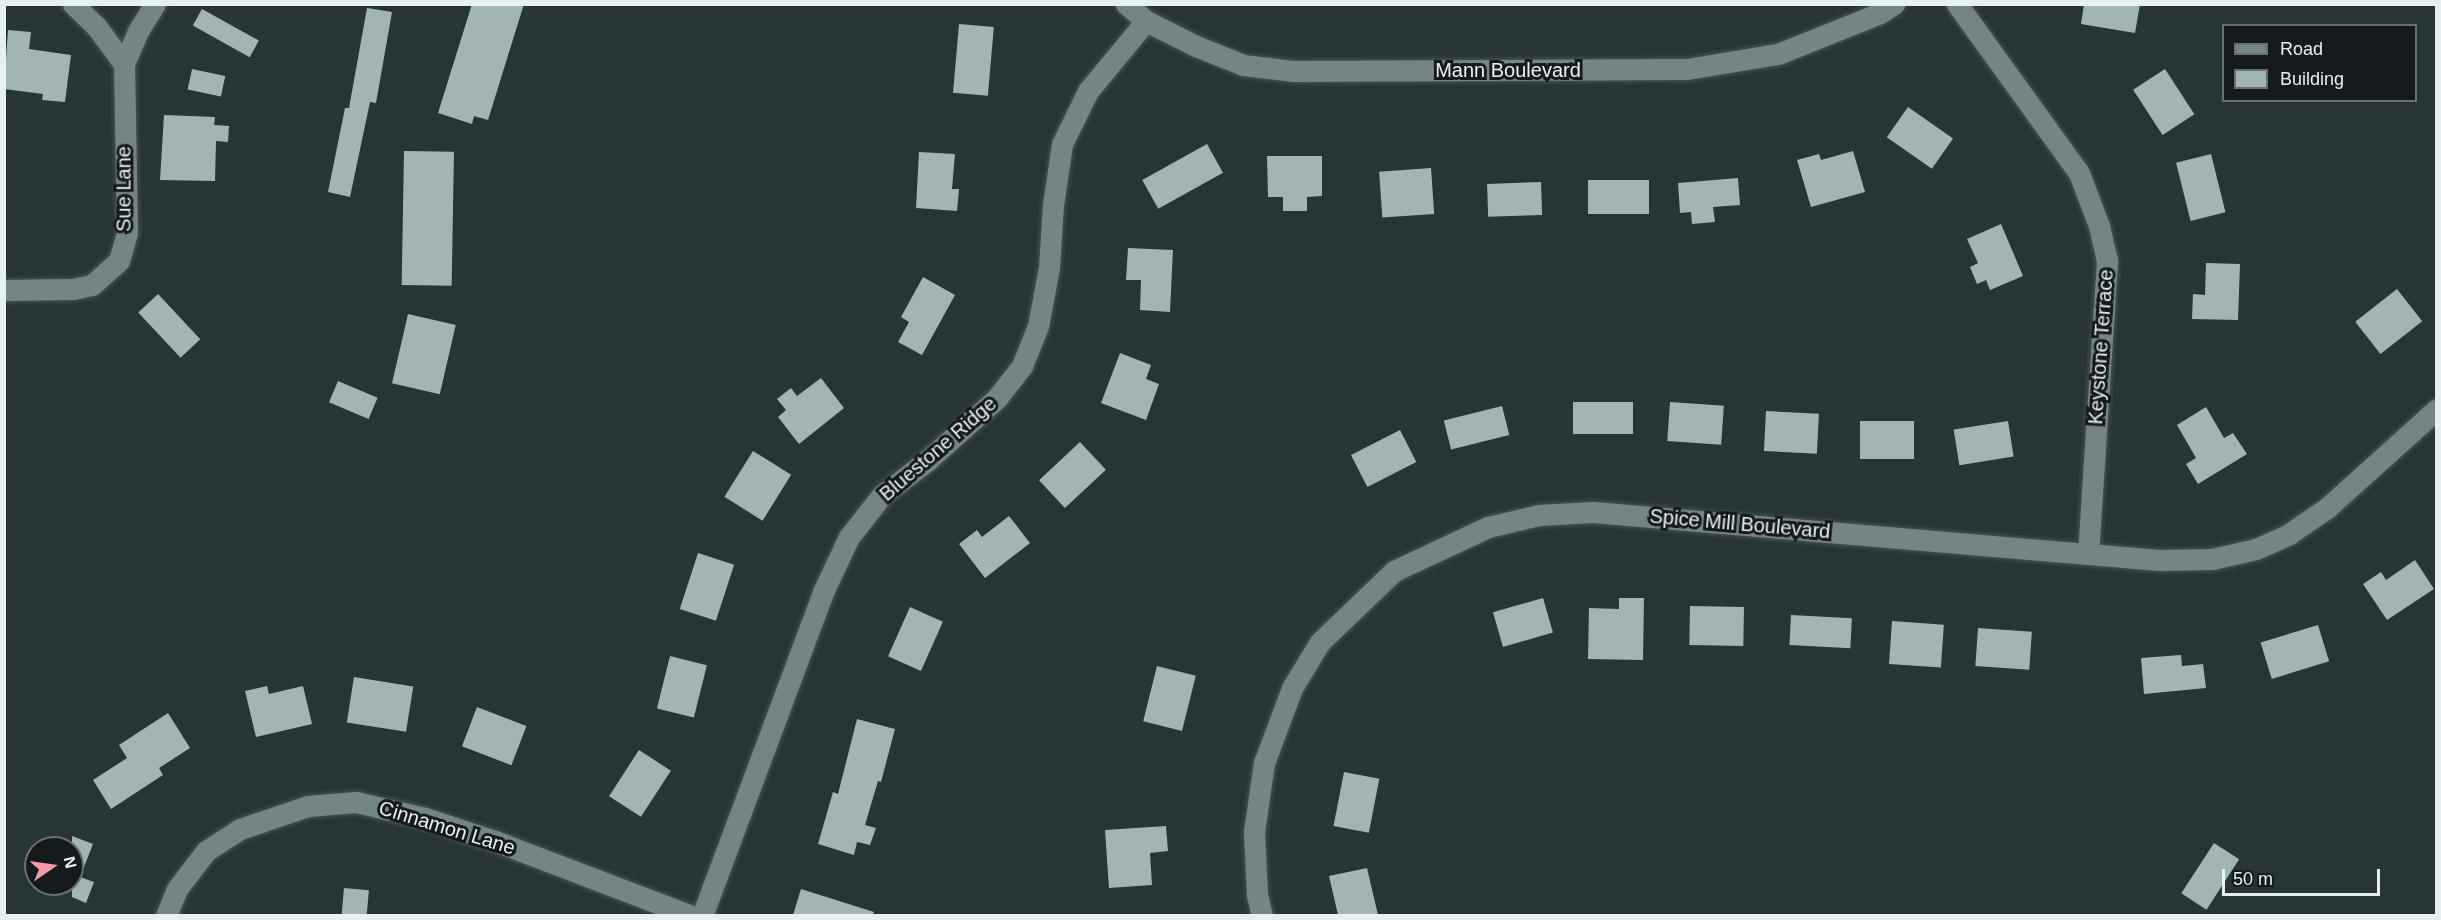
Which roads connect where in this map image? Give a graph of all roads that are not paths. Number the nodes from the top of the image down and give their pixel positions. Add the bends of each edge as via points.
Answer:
1 (73, 4) edge
2 (155, 4) edge
3 (1126, 4) edge
4 (1894, 4) edge
5 (1957, 4) edge
6 (1146, 21) junction
7 (124, 64) junction
8 (4, 290) edge
9 (2436, 410) edge
10 (2088, 553) junction
11 (166, 915) edge
12 (692, 915) edge
13 (702, 915) edge
14 (1262, 915) edge

1 - 7 street via 96,26
2 - 7 street
3 - 6 street, Mann Boulevard
4 - 6 street, Mann Boulevard via 1880,14 1778,54 1687,69 1293,71 1242,65
5 - 10 street, Keystone Terrace via 2079,173 2099,226 2107,261
6 - 13 street, Bluestone Ridge via 1088,91 1062,144 1049,268 1038,326 1022,366 997,398 882,495 849,537 823,592
7 - 8 street, Sue Lane via 127,233 119,261 92,285
9 - 10 street, Spice Mill Boulevard via 2327,508 2289,534 2256,549 2212,559 2172,560
10 - 14 street, Spice Mill Boulevard via 1593,512 1539,515 1488,526 1394,571 1320,642 1292,688 1264,763 1256,820 1257,895
11 - 12 street, Cinnamon Lane via 177,889 206,851 240,829 308,806 356,802 425,818 495,841

